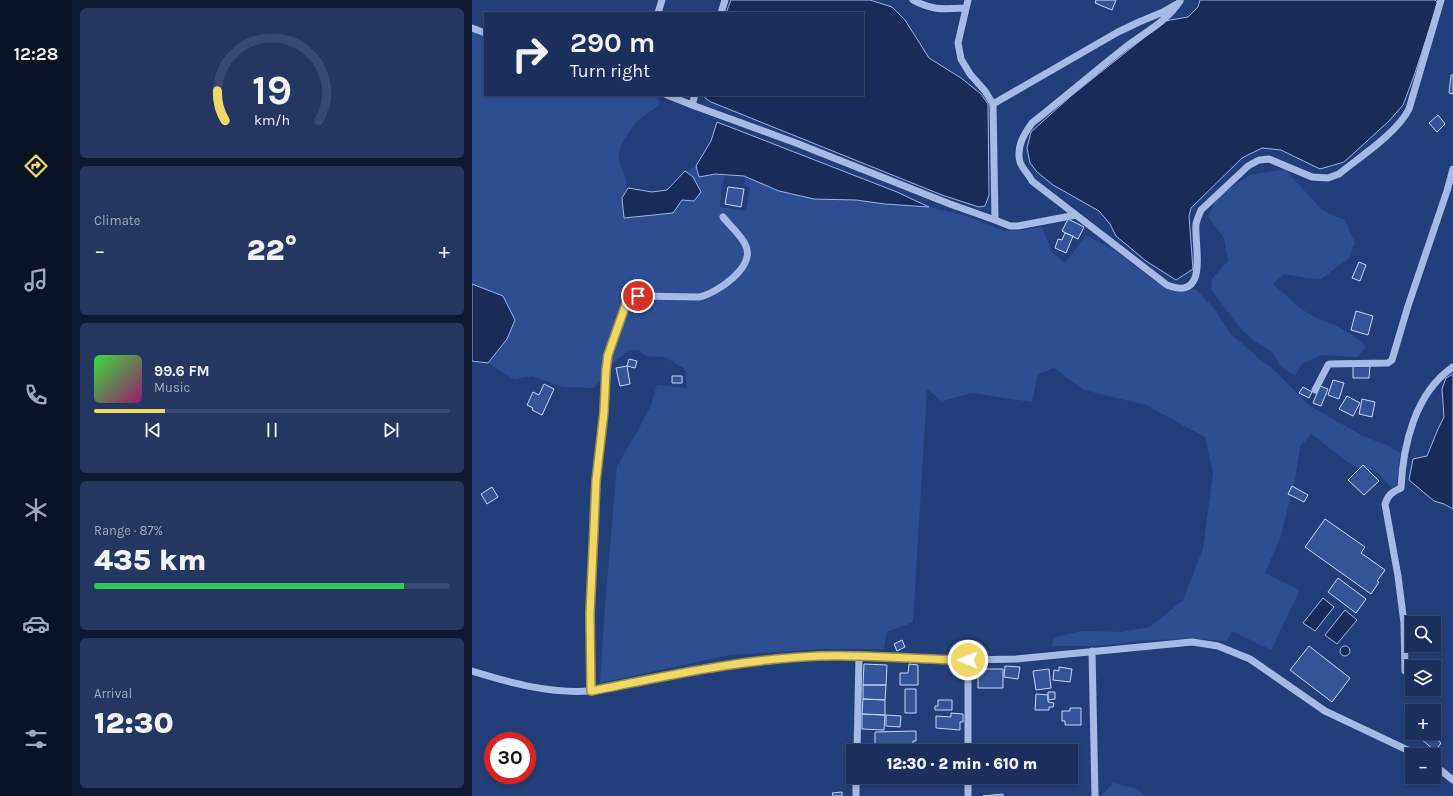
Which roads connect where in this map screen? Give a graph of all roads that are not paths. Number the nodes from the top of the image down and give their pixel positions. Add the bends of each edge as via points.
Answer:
1 (662, 0) edge
2 (724, 0) edge
3 (913, 0) edge
4 (968, 0) edge
5 (1180, 0) edge
6 (1440, 0) edge
7 (966, 8) junction
8 (658, 12) edge
9 (721, 12) edge
10 (472, 28) edge
11 (484, 33) edge
12 (670, 96) edge
13 (695, 96) edge
14 (993, 104) junction
15 (692, 105) junction
16 (1453, 169) edge
17 (1076, 215) junction
18 (723, 217) dead end
19 (995, 220) junction
20 (1453, 367) edge
21 (1316, 390) dead end
22 (1092, 651) junction
23 (859, 655) junction
24 (968, 660) junction
25 (472, 671) edge
26 (1405, 671) dead end
27 (591, 691) junction
28 (856, 744) edge
29 (968, 744) edge
30 (1405, 749) edge
31 (1441, 771) edge
32 (1453, 780) edge
33 (856, 784) edge
34 (968, 784) edge
35 (856, 796) edge
36 (968, 796) edge
37 (1095, 796) edge

1 - 8 street
2 - 9 street
3 - 7 street via 926,7 938,9
4 - 7 street
5 - 14 street via 1172,8 1118,32
5 - 17 street via 1165,19 1127,46 1032,124 1023,135 1020,162 1032,181
6 - 17 street via 1409,109 1396,128 1339,174 1328,178 1312,178 1269,160 1259,160 1248,166 1201,210 1197,218 1198,265 1196,277 1191,284 1183,288 1167,285
7 - 14 street via 958,43 961,59
10 - 11 street
12 - 15 street
13 - 15 street
14 - 19 street
15 - 19 street
16 - 21 street via 1392,360 1388,363 1330,364
17 - 19 street via 1018,226 1010,226
18 - 27 street via 746,244 745,262 740,272 707,296 638,296 631,299 626,304 608,355 593,536 590,613
20 - 26 street via 1427,392 1419,408 1405,449 1400,488 1388,496 1385,504 1404,623
22 - 24 street via 1049,657
22 - 30 street via 1192,642 1218,646 1250,659 1325,711
22 - 37 street
23 - 24 street
23 - 27 street via 751,662 693,670
23 - 28 street
24 - 29 street
25 - 27 street via 526,686
31 - 32 street
33 - 35 street
34 - 36 street

